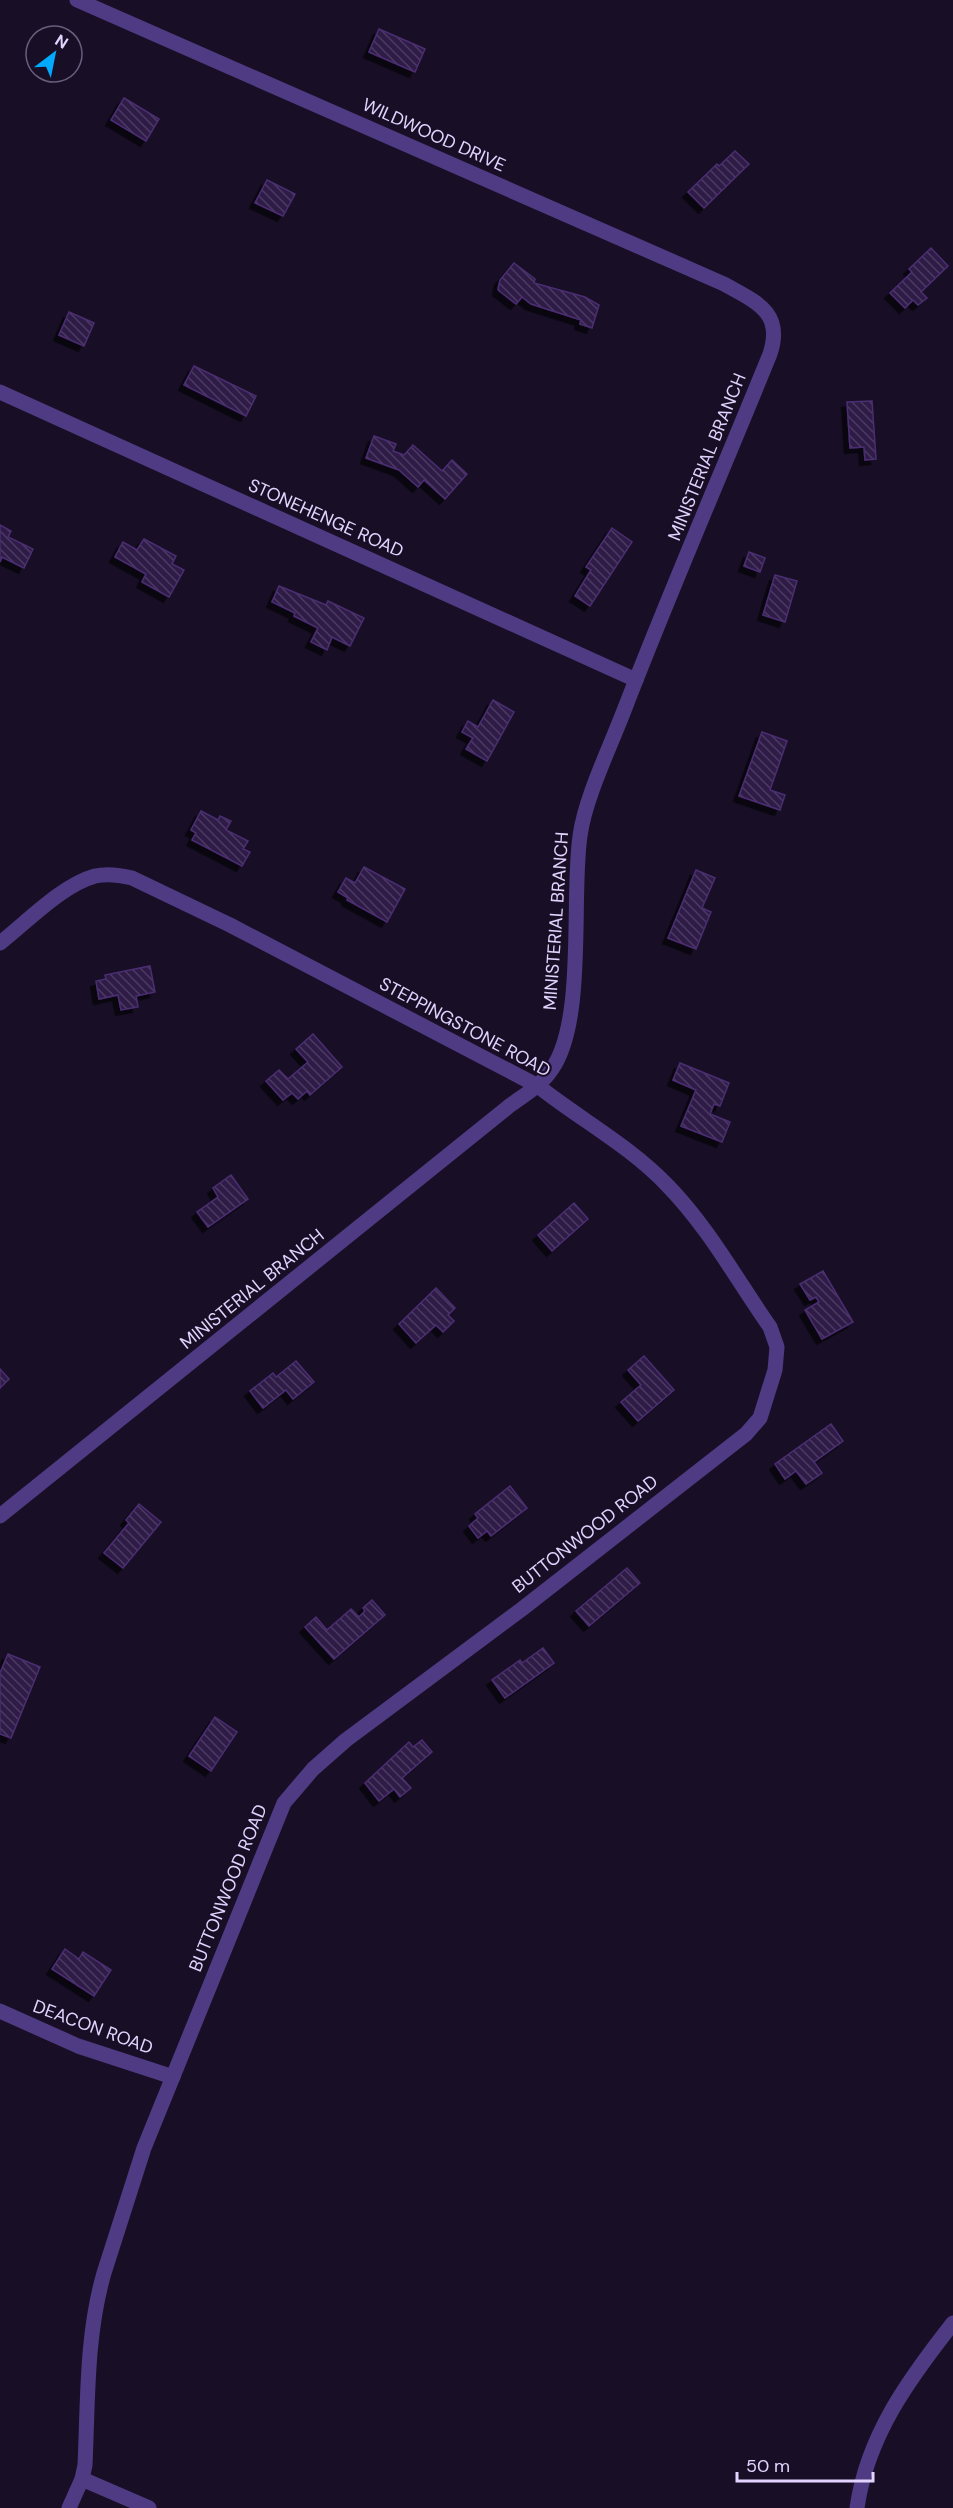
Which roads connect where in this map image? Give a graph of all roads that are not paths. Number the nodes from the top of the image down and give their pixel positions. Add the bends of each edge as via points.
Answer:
1 (77, 0) edge
2 (770, 316) joint
3 (0, 392) edge
4 (636, 680) junction
5 (0, 943) edge
6 (538, 1086) junction
7 (771, 1383) joint
8 (0, 1516) edge
9 (0, 2011) edge
10 (172, 2077) junction
11 (953, 2323) edge
12 (82, 2479) junction
13 (69, 2508) edge
14 (149, 2508) edge
15 (856, 2508) edge

1 - 2 street, WILDWOOD DRIVE via 724,284 750,298
2 - 4 street, MINISTERIAL BRANCH via 775,330 770,354
3 - 4 street, STONEHENGE ROAD
4 - 6 street, MINISTERIAL BRANCH via 583,819 568,1024 554,1068
5 - 6 street, STEPPINGSTONE ROAD via 75,885 95,876 115,874 151,885
6 - 7 street, STEPPINGSTONE ROAD via 637,1157 683,1203 775,1337 778,1358
6 - 8 street, MINISTERIAL BRANCH
7 - 10 street, BUTTONWOOD ROAD via 760,1418 746,1434 313,1769 284,1803
9 - 10 street, DEACON ROAD via 78,2046
10 - 12 street, BUTTONWOOD ROAD via 144,2148 98,2294
11 - 15 street via 887,2416 865,2467
12 - 13 street, BUTTONWOOD ROAD
12 - 14 street

